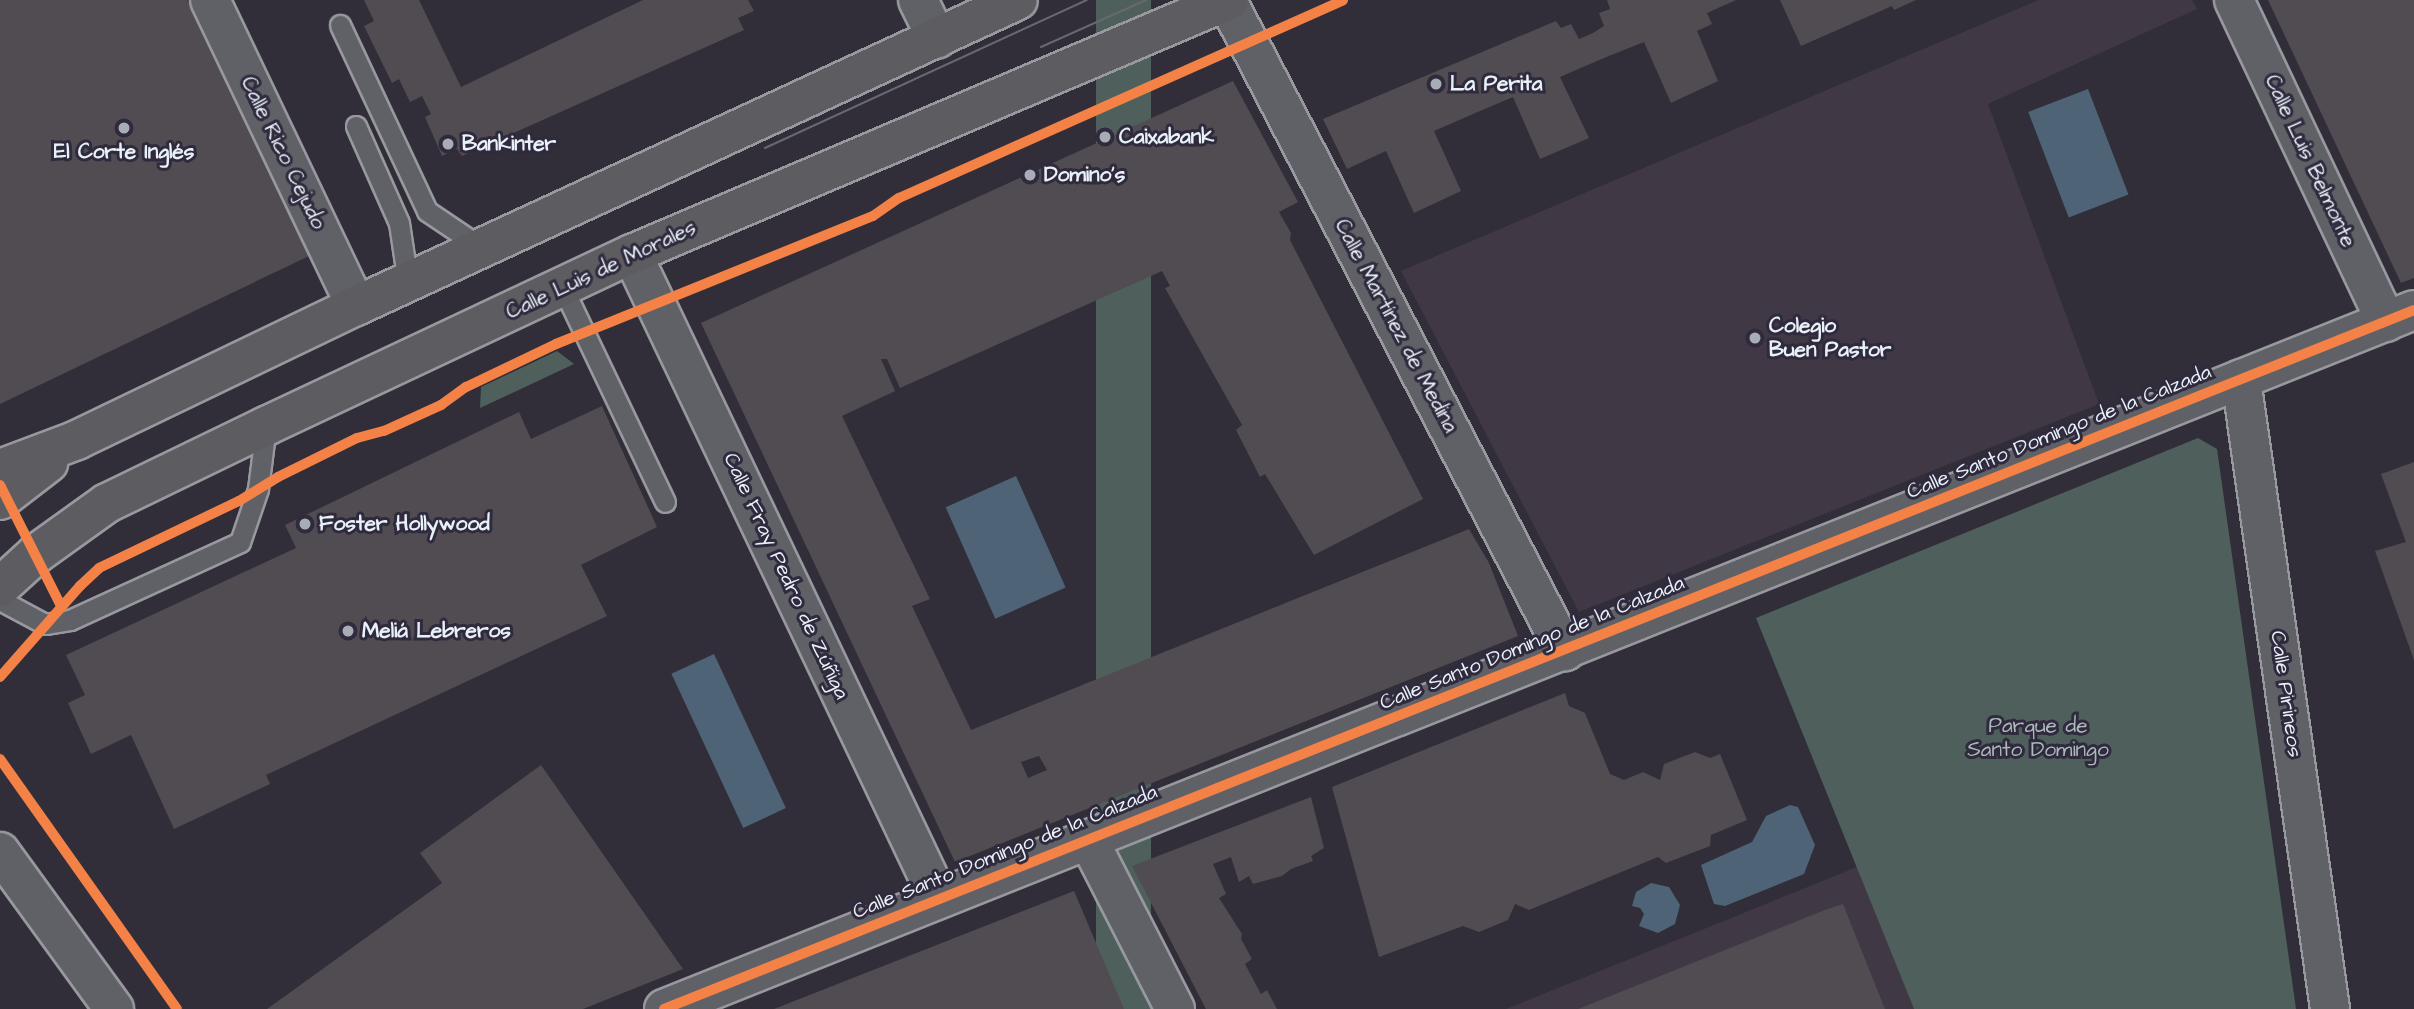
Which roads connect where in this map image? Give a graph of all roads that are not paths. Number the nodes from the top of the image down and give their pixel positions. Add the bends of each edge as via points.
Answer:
1 (210, 0) edge
2 (918, 0) edge
3 (1018, 0) edge
4 (1228, 0) edge
5 (2234, 0) edge
6 (340, 24) dead end
7 (937, 39) junction
8 (356, 126) dead end
9 (482, 248) junction
10 (632, 254) junction
11 (408, 283) junction
12 (562, 286) junction
13 (356, 306) junction
14 (2400, 316) edge
15 (2242, 379) junction
16 (266, 426) junction
17 (77, 440) junction
18 (0, 469) edge
19 (0, 500) edge
20 (666, 502) dead end
21 (0, 587) edge
22 (0, 600) edge
23 (1565, 651) junction
24 (1088, 839) junction
25 (0, 852) edge
26 (939, 899) junction
27 (114, 1009) edge
28 (664, 1009) edge
29 (1175, 1009) edge
30 (2330, 1009) edge

1 - 13 street, Calle Rico Cejudo
2 - 7 street
3 - 7 main road
4 - 10 main road, Calle Luis de Morales
4 - 23 street, Calle Martínez de Medina
5 - 14 street, Calle Luis Belmonte
6 - 9 lane via 427,211
7 - 9 main road
8 - 11 lane via 400,223
9 - 11 main road
10 - 12 main road, Calle Luis de Morales
10 - 26 street, Calle Fray Pedro de Zúñiga
11 - 13 main road
12 - 16 main road, Calle Luis de Morales
12 - 20 lane
13 - 17 main road
14 - 15 street, Calle Santo Domingo de la Calzada
15 - 23 street, Calle Santo Domingo de la Calzada
15 - 30 street, Calle Pirineos
16 - 21 main road, Calle Luis de Morales via 107,503 36,554
16 - 22 lane via 258,489 240,542 70,620 45,624
17 - 18 main road
17 - 19 main road
23 - 24 street, Calle Santo Domingo de la Calzada
24 - 26 street, Calle Santo Domingo de la Calzada
24 - 29 street
25 - 27 street
26 - 28 street, Calle Santo Domingo de la Calzada

